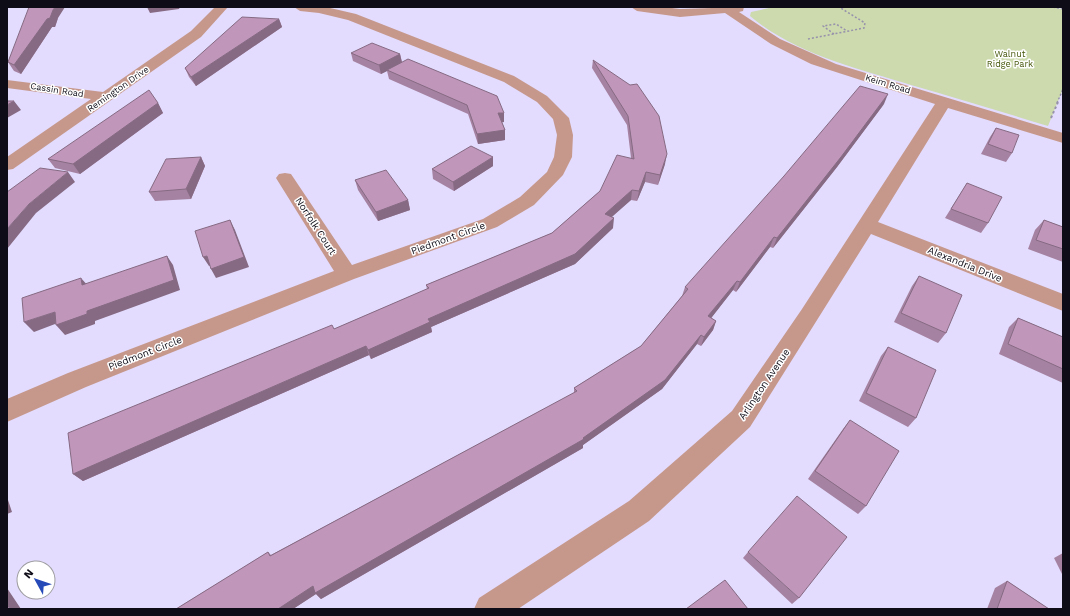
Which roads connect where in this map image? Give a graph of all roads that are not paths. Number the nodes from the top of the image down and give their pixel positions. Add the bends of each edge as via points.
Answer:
1 (222, 7) edge
2 (300, 7) edge
3 (637, 7) edge
4 (747, 7) edge
5 (726, 8) edge
6 (7, 84) edge
7 (107, 97) junction
8 (944, 101) junction
9 (1063, 138) edge
10 (7, 165) edge
11 (285, 178) dead end
12 (867, 224) junction
13 (347, 274) junction
14 (1063, 304) edge
15 (7, 411) edge
16 (490, 609) edge

1 - 7 street, Remington Drive via 196,34
2 - 13 street, Piedmont Circle via 352,17 509,79 542,99 561,118 565,135 563,157 554,175 527,201 490,223
3 - 5 street via 680,13
4 - 5 street
5 - 8 street, Keim Road via 757,32 803,56
6 - 7 street, Cassin Road
7 - 10 street, Remington Drive
8 - 9 street, Keim Road
8 - 12 street, Arlington Avenue
11 - 13 street, Norfolk Court
12 - 14 street, Alexandria Drive
12 - 16 street, Arlington Avenue via 741,420 639,511
13 - 15 street, Piedmont Circle via 77,380

